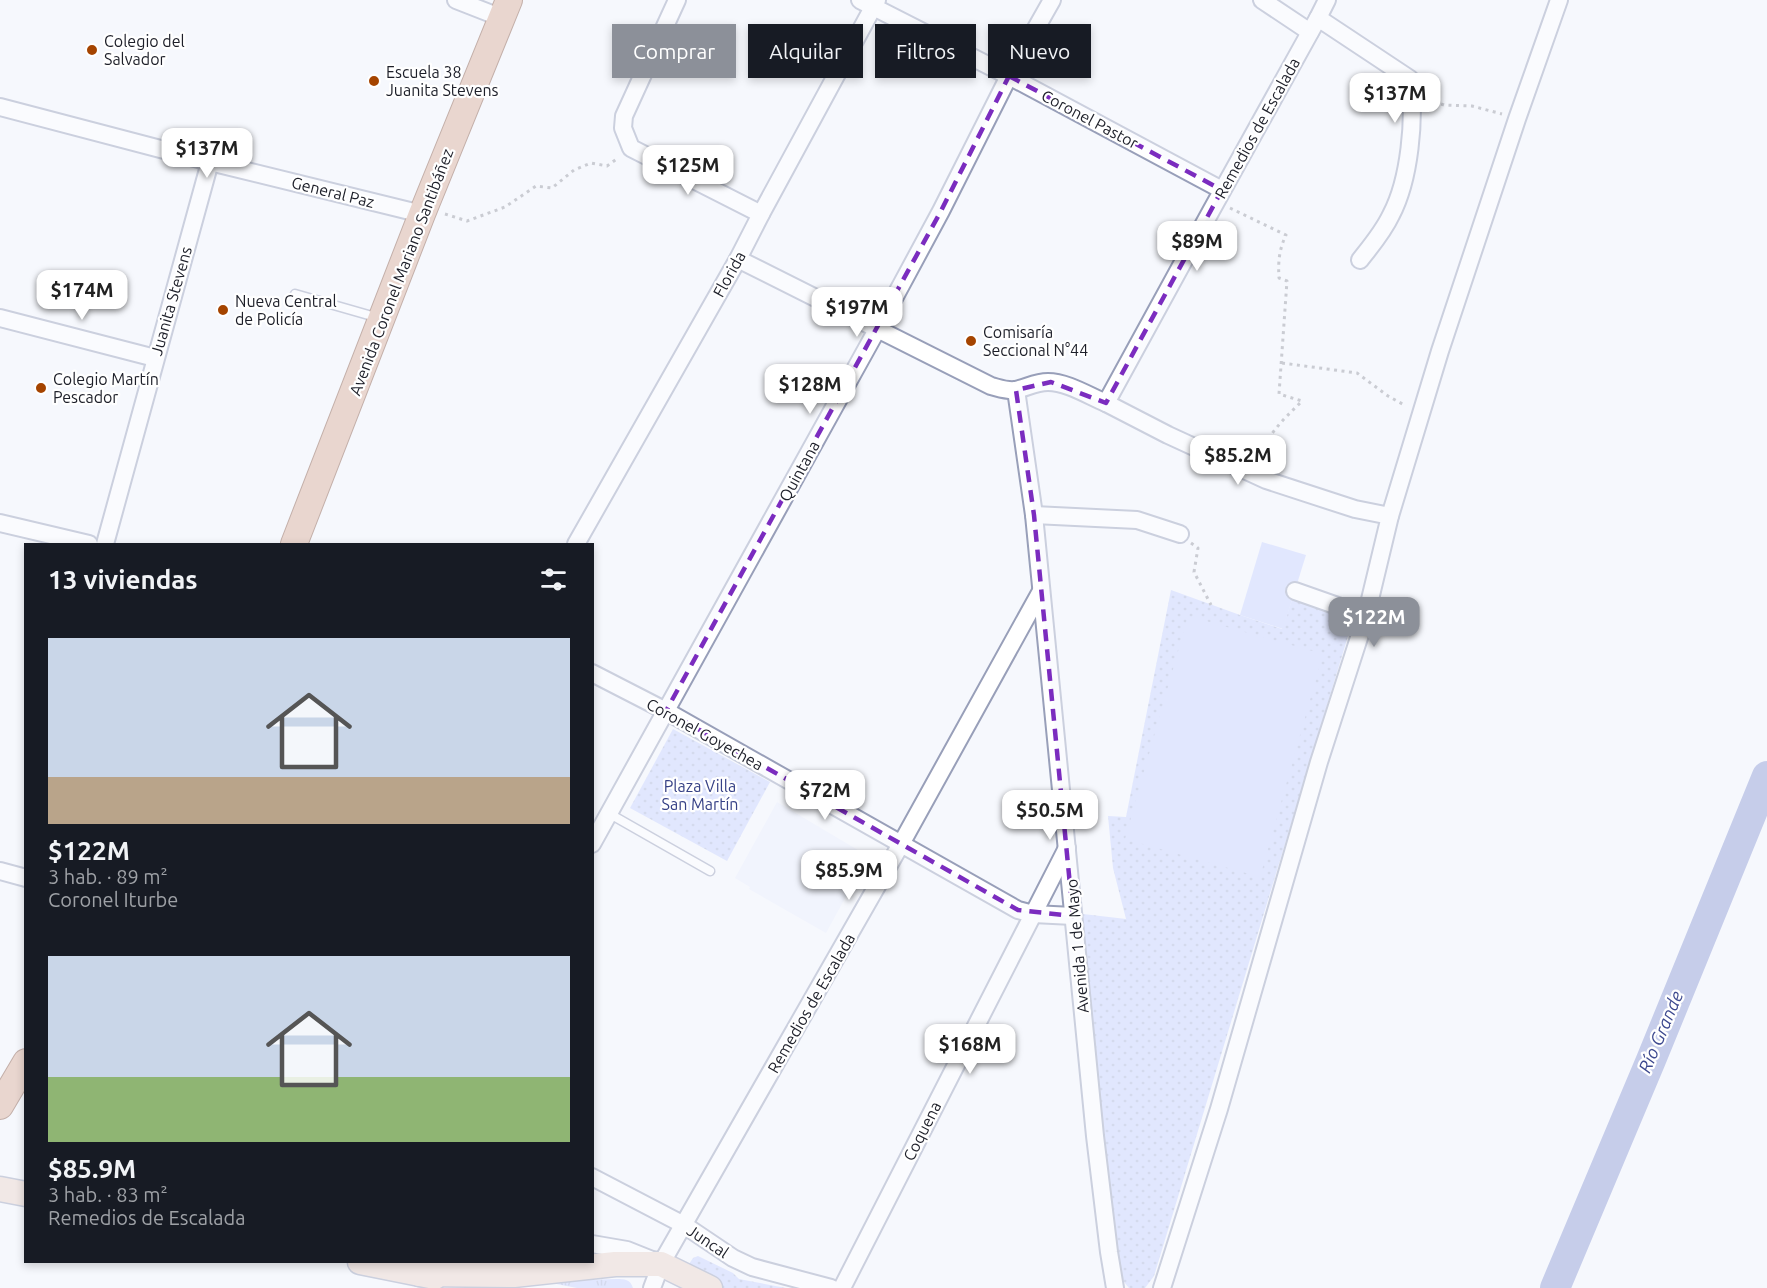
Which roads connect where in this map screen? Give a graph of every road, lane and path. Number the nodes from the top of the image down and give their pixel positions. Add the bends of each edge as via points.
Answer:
1 (456, 0) edge
2 (677, 0) edge
3 (1052, 0) edge
4 (1262, 0) edge
5 (1327, 0) edge
6 (1559, 0) edge
7 (870, 2) edge
8 (505, 9) edge
9 (1038, 24) edge
10 (1314, 25) junction
11 (988, 65) edge
12 (1008, 78) edge
13 (1013, 78) edge
14 (1410, 79) junction
15 (0, 107) edge
16 (1517, 119) junction
17 (210, 162) junction
18 (607, 166) dead end
19 (1222, 190) junction
20 (422, 214) junction
21 (448, 214) dead end
22 (761, 214) junction
23 (738, 259) junction
24 (1360, 260) dead end
25 (295, 294) dead end
26 (0, 318) edge
27 (382, 319) junction
28 (878, 328) junction
29 (155, 358) junction
30 (1282, 363) junction
31 (1016, 390) junction
32 (1106, 403) junction
33 (1421, 412) junction
34 (1266, 480) junction
35 (1034, 515) junction
36 (1389, 516) junction
37 (0, 523) edge
38 (1180, 534) joint
39 (85, 543) edge
40 (105, 543) edge
41 (294, 543) edge
42 (577, 543) edge
43 (1041, 591) junction
44 (1295, 591) dead end
45 (1211, 605) dead end
46 (1365, 616) junction
47 (594, 674) edge
48 (666, 711) junction
49 (610, 814) junction
50 (594, 841) edge
51 (902, 844) junction
52 (1068, 847) junction
53 (710, 871) dead end
54 (0, 872) edge
55 (24, 878) edge
56 (1033, 914) junction
57 (1073, 916) junction
58 (24, 1065) edge
59 (0, 1106) edge
60 (594, 1178) edge
61 (0, 1189) edge
62 (24, 1194) edge
63 (684, 1225) junction
64 (594, 1244) edge
65 (365, 1263) edge
66 (661, 1264) junction
67 (420, 1274) junction
68 (448, 1288) edge
69 (493, 1288) edge
70 (652, 1288) edge
71 (710, 1288) edge
72 (831, 1288) edge
73 (842, 1288) edge
74 (1115, 1288) edge
75 (1162, 1288) edge

1 - 8 street
2 - 22 street via 624,116 623,128 631,148
3 - 9 street, Quintana
4 - 10 street
5 - 10 street, Remedios de Escalada
6 - 16 street
7 - 11 street, Coronel Pastor
7 - 22 street, Florida
8 - 20 main road, Avenida Coronel Mariano Santibáñez
10 - 14 street
10 - 19 street, Remedios de Escalada
12 - 28 street, Quintana
13 - 19 street, Coronel Pastor
14 - 16 path via 1425,98
14 - 24 street via 1412,124 1404,179 1392,214
15 - 17 street, General Paz
16 - 33 street
17 - 20 street, General Paz
17 - 29 street, Juanita Stevens
18 - 21 path via 591,163 574,170 552,188 536,186 505,207 467,221
19 - 30 path via 1229,207 1286,236 1278,261 1279,278 1287,281
19 - 32 street, Remedios de Escalada
20 - 27 main road, Avenida Coronel Mariano Santibáñez
22 - 23 street, Florida
23 - 28 street
23 - 42 street, Florida
25 - 27 lane
26 - 29 street
27 - 41 main road, Avenida Coronel Mariano Santibáñez
28 - 31 street via 991,386
28 - 48 street, Quintana
29 - 40 street, Juanita Stevens
30 - 33 path via 1356,373 1388,396
30 - 34 path via 1279,394 1302,401 1275,427 1262,451 1257,467
31 - 32 street via 1051,382
31 - 35 street, Avenida 1 de Mayo
32 - 34 street
33 - 36 street
34 - 36 street
35 - 38 street via 1137,520
35 - 43 street, Avenida 1 de Mayo
36 - 46 street
37 - 39 street
38 - 45 path via 1198,548 1194,572
43 - 51 street, Remedios de Escalada
43 - 52 street, Avenida 1 de Mayo
44 - 46 street
46 - 75 street
47 - 48 street, Coronel Goyechea
48 - 49 street, Quintana
48 - 51 street, Coronel Goyechea
49 - 50 street, Quintana
49 - 53 lane
51 - 56 street, Coronel Goyechea via 1018,910
51 - 63 street, Remedios de Escalada
52 - 56 street, Coquena
52 - 57 street, Avenida 1 de Mayo
54 - 55 street
56 - 57 street, Coronel Goyechea
56 - 73 street, Coquena
57 - 74 street, Avenida 1 de Mayo
58 - 59 main road
60 - 63 street, Juncal
61 - 62 main road
63 - 66 street, Remedios de Escalada
63 - 72 street, Juncal via 752,1268
64 - 66 street via 627,1250
65 - 67 main road
66 - 67 main road via 615,1264 514,1275
66 - 70 street, Remedios de Escalada
66 - 71 main road
67 - 68 main road
67 - 69 main road

